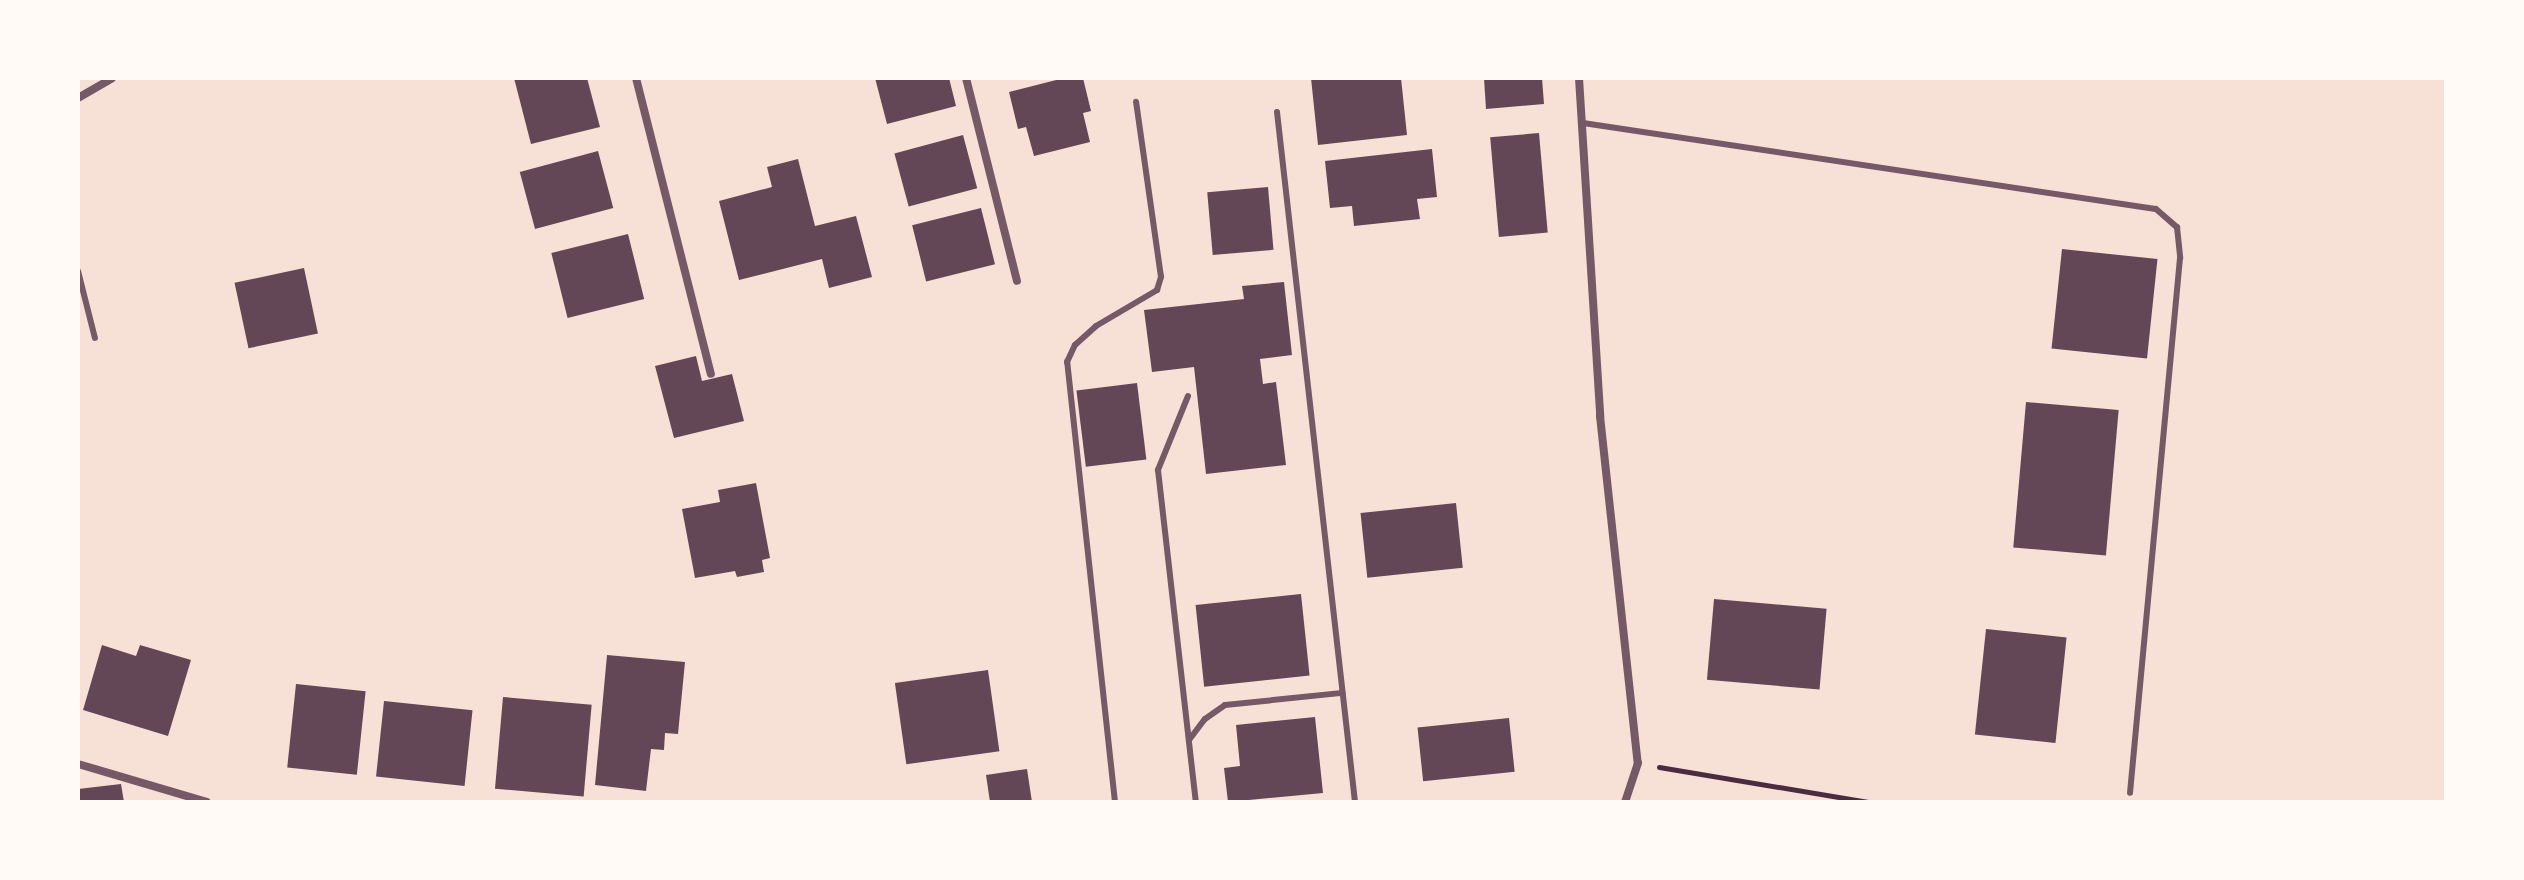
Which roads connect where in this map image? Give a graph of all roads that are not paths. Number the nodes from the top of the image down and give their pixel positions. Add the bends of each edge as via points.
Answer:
1 (112, 78) edge
2 (636, 78) edge
3 (966, 78) edge
4 (1579, 78) edge
5 (78, 98) edge
6 (1136, 102) dead end
7 (1277, 112) dead end
8 (1583, 123) junction
9 (78, 271) edge
10 (1017, 281) dead end
11 (95, 338) dead end
12 (711, 374) dead end
13 (1188, 396) dead end
14 (1342, 693) junction
15 (1189, 740) junction
16 (78, 764) edge
17 (2130, 793) dead end
18 (207, 802) edge
19 (1115, 802) edge
20 (1196, 802) edge
21 (1355, 802) edge
22 (1625, 802) edge

1 - 5 street
2 - 12 street
3 - 10 street
4 - 8 street
6 - 19 lane via 1161,277 1157,290 1096,326 1075,345 1067,362
7 - 14 lane
8 - 17 lane via 2156,209 2177,227 2180,258
8 - 22 street via 1600,416 1638,763
9 - 11 lane
13 - 15 lane via 1158,470
14 - 15 lane via 1225,705
14 - 21 lane
15 - 20 lane
16 - 18 street

